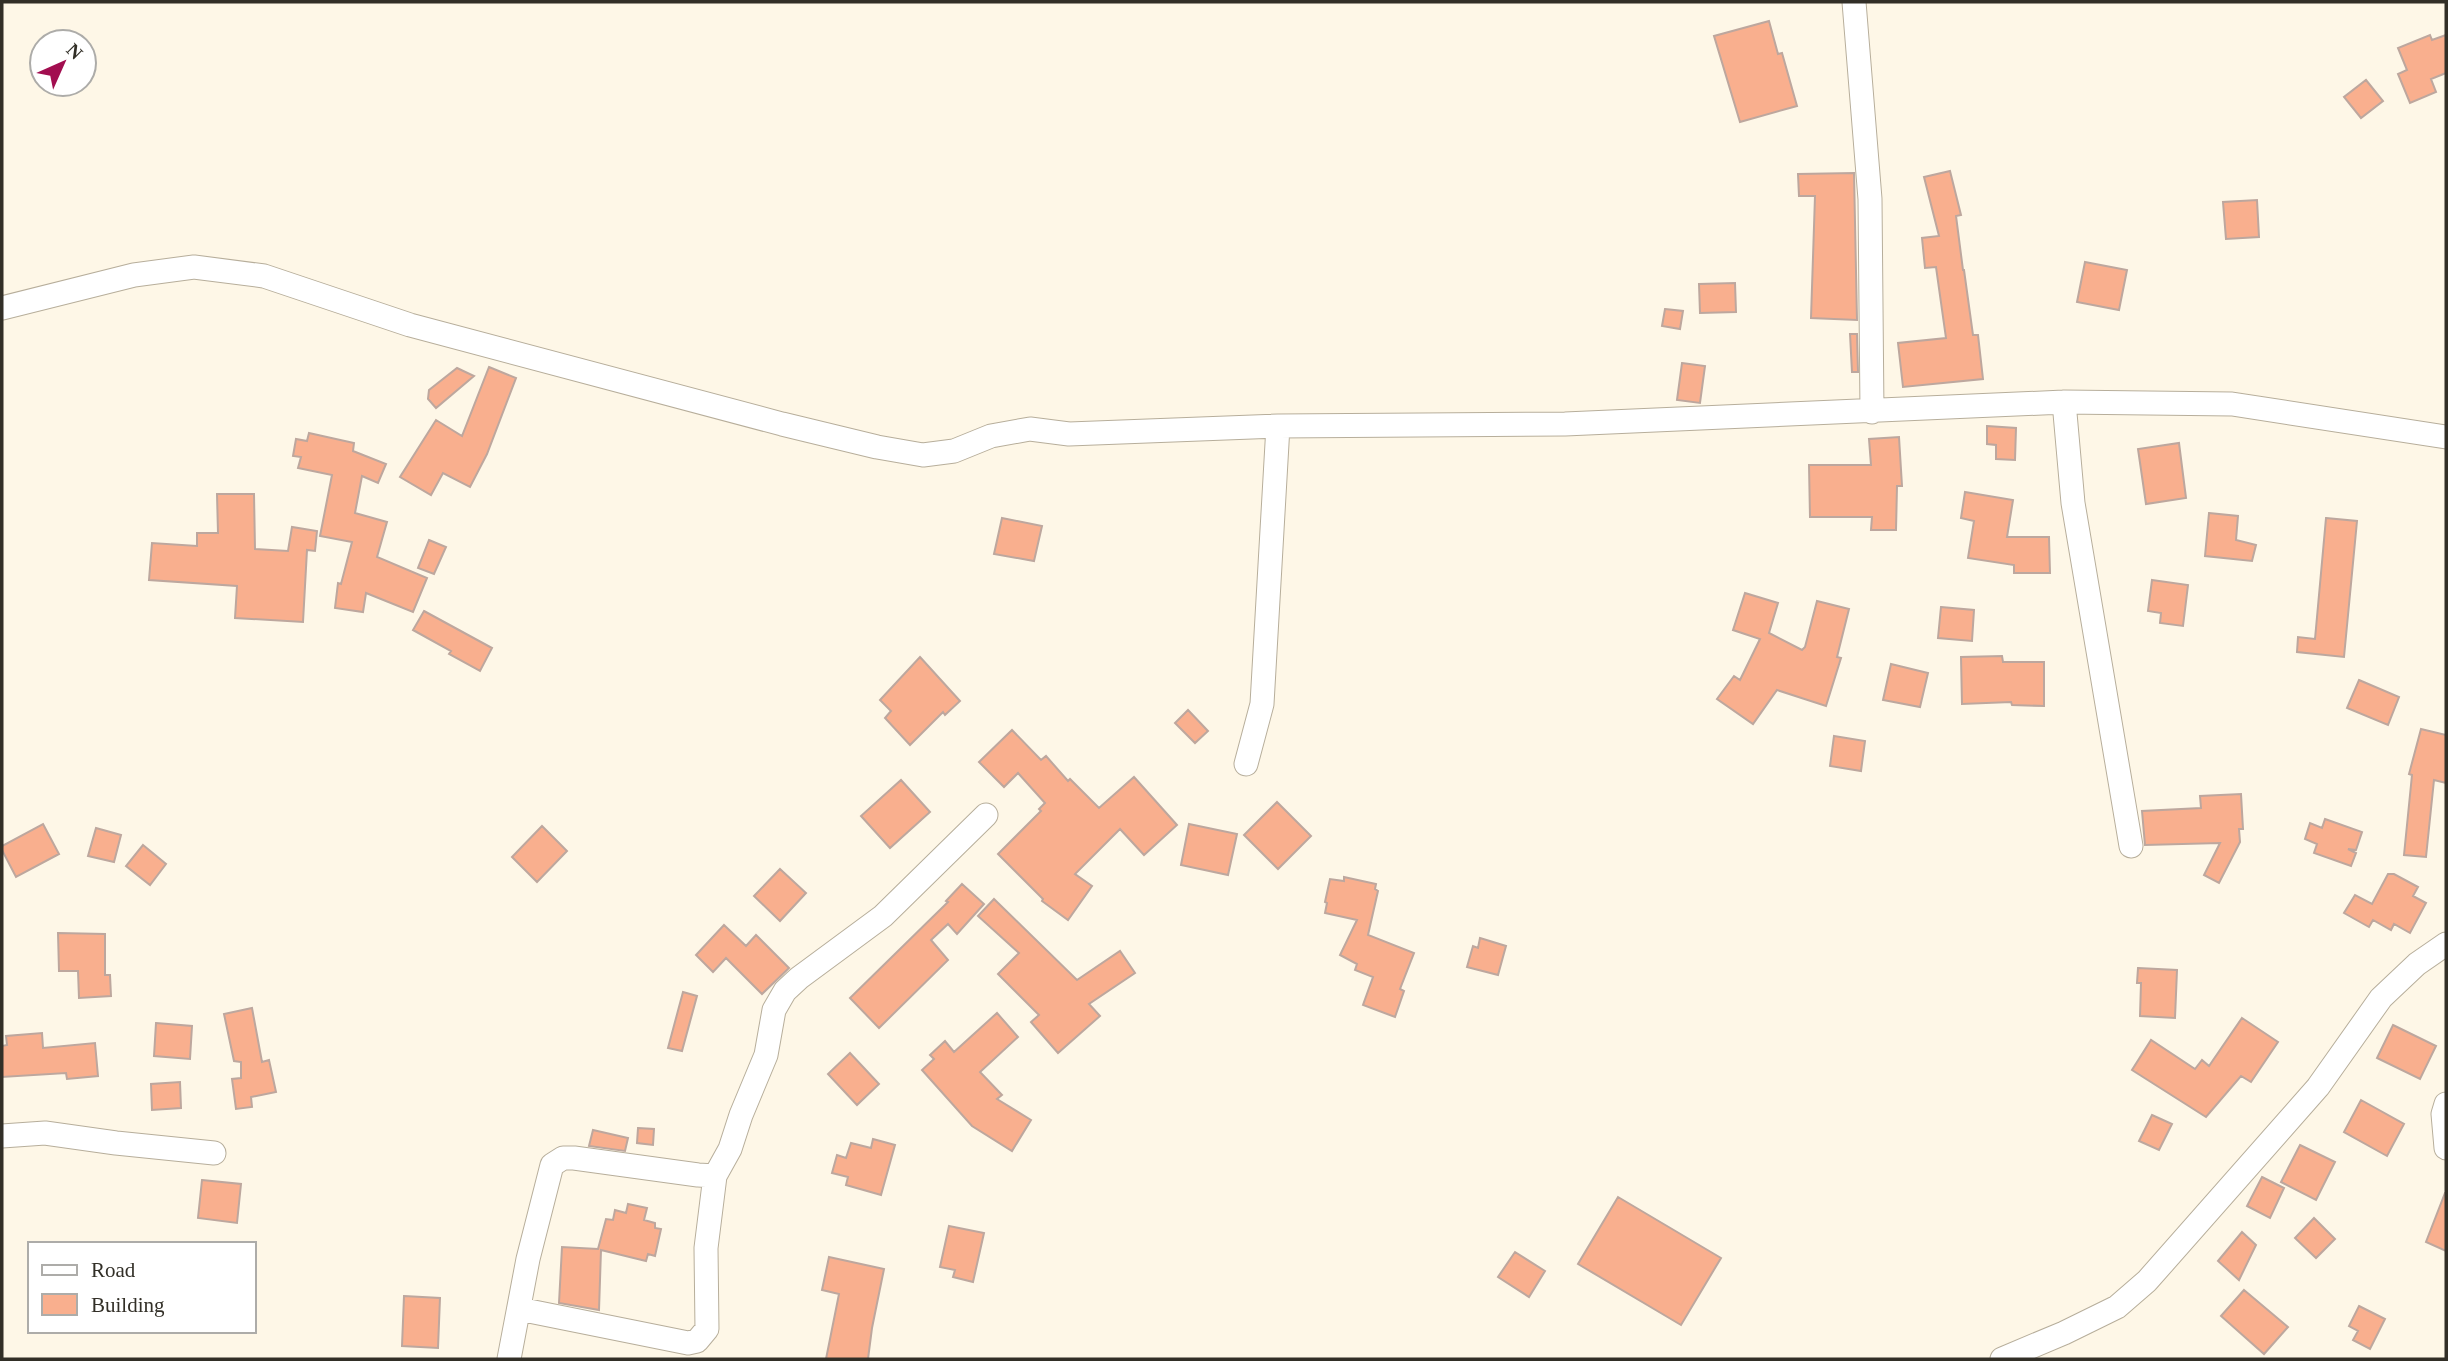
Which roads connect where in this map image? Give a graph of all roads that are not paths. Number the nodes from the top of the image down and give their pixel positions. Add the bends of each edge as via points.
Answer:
1 (1854, 2) edge
2 (2, 308) edge
3 (2064, 402) junction
4 (1872, 412) junction
5 (1279, 426) junction
6 (2446, 438) edge
7 (1247, 764) dead end
8 (986, 815) dead end
9 (2130, 846) dead end
10 (2446, 944) edge
11 (2446, 1104) edge
12 (2, 1136) edge
13 (2446, 1149) edge
14 (214, 1153) dead end
15 (715, 1176) junction
16 (519, 1309) junction
17 (509, 1359) edge
18 (2002, 1359) edge

1 - 4 street via 1870,199
2 - 5 street via 134,275 194,267 264,276 410,324 782,424 923,455 954,452 990,436 1030,429 1069,434
3 - 4 street
3 - 6 street via 2232,404
3 - 9 street via 2073,503
4 - 5 street via 1564,424
5 - 7 street via 1262,704
8 - 15 street via 883,916 785,991 775,1010 766,1055
10 - 18 street via 2381,998 2318,1087 2147,1281 2117,1307
11 - 13 street
12 - 14 street via 45,1133
15 - 16 street via 574,1158 552,1165
15 - 16 street via 706,1248 707,1329 697,1341 688,1343
16 - 17 street

